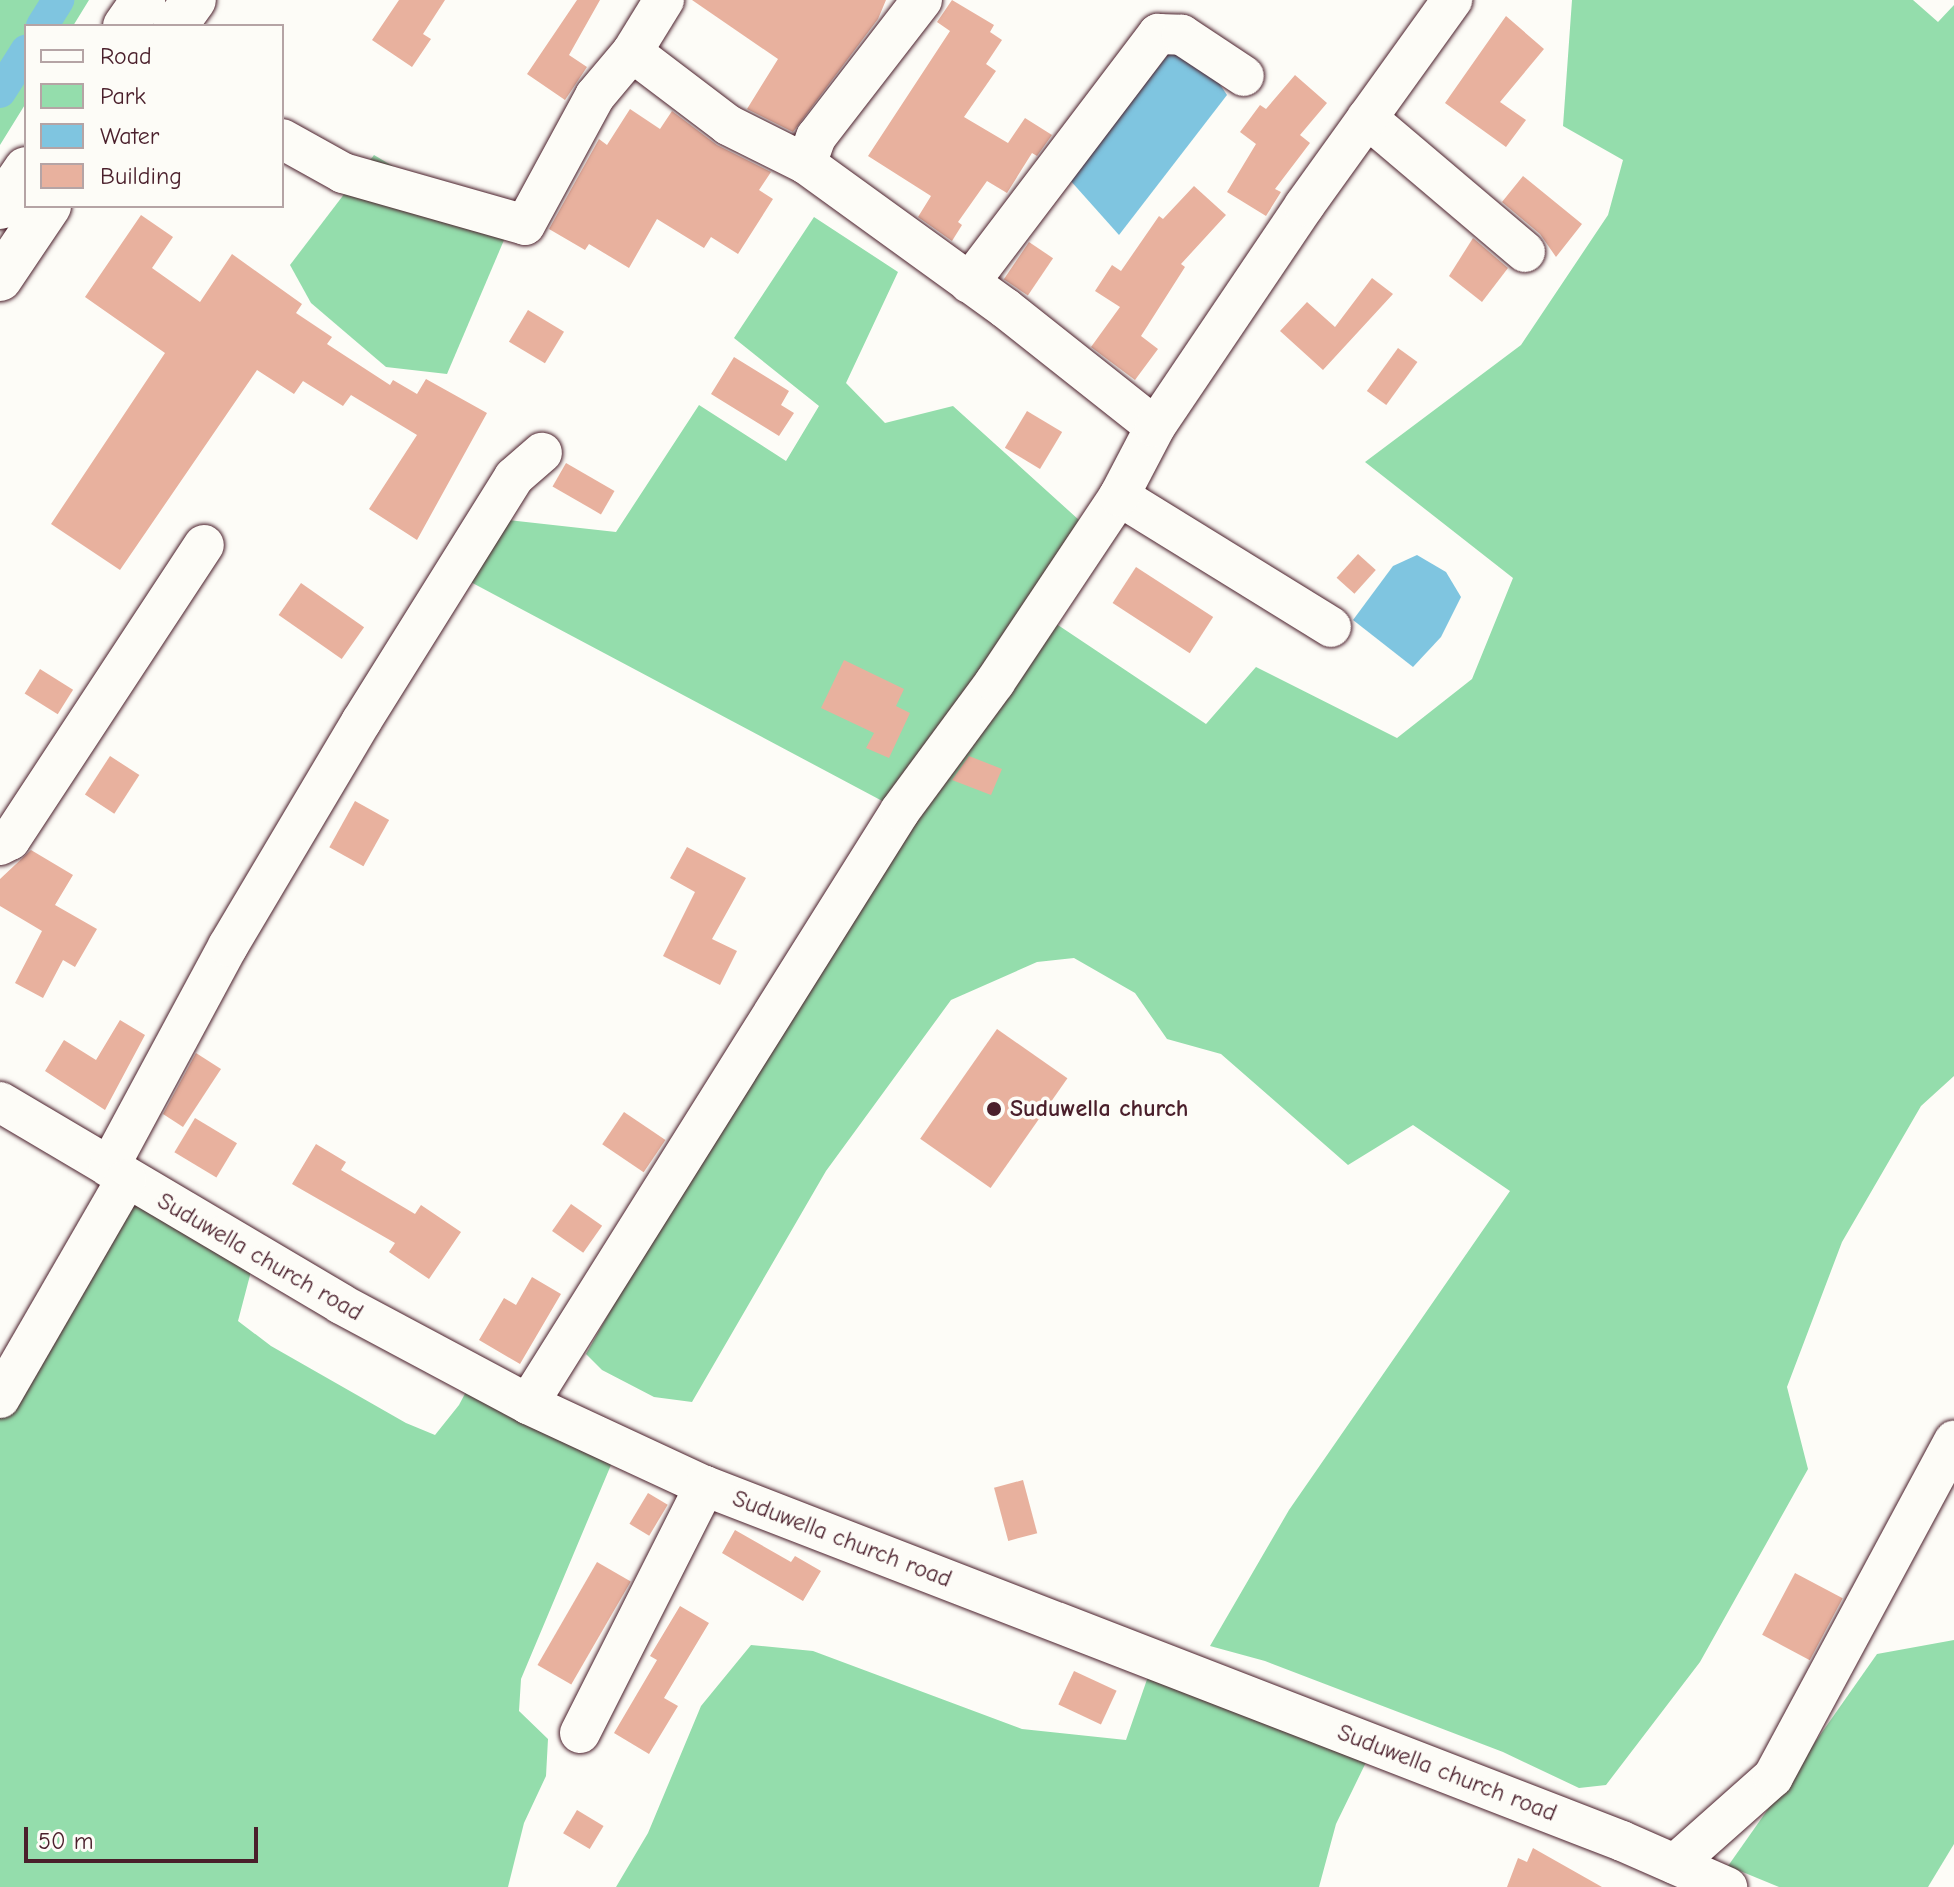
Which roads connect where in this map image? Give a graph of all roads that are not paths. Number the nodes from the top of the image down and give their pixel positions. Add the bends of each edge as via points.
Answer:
1 (143, 0) edge
2 (194, 0) edge
3 (664, 0) edge
4 (922, 0) edge
5 (1452, 0) edge
6 (126, 24) edge
7 (176, 24) edge
8 (632, 52) junction
9 (1244, 76) dead end
10 (1367, 118) junction
11 (284, 140) edge
12 (806, 164) junction
13 (24, 172) edge
14 (0, 207) edge
15 (48, 208) edge
16 (1525, 252) dead end
17 (0, 279) edge
18 (969, 283) junction
19 (1155, 427) junction
20 (542, 453) dead end
21 (1119, 496) junction
22 (204, 545) dead end
23 (1331, 627) dead end
24 (0, 845) edge
25 (0, 1102) edge
26 (117, 1173) junction
27 (0, 1398) edge
28 (528, 1404) junction
29 (1954, 1441) edge
30 (705, 1486) junction
31 (580, 1733) dead end
32 (1675, 1864) junction
33 (1727, 1887) edge

1 - 6 main road
2 - 7 main road
3 - 8 street
4 - 12 street via 816,137
5 - 10 street
8 - 11 street via 595,96 525,225 343,173
8 - 12 street via 728,125
9 - 18 street via 1182,35 1158,34
10 - 16 street
10 - 19 street
12 - 18 street
13 - 14 main road
15 - 17 main road
18 - 19 street
19 - 21 street
20 - 26 street via 514,477 228,946
21 - 23 street
21 - 28 street via 995,682 900,811
22 - 24 street via 10,840
25 - 26 street, Suduwella church road
26 - 27 street
26 - 28 street, Suduwella church road
28 - 30 street, Suduwella church road
29 - 32 street via 1773,1777
30 - 31 street
30 - 32 street, Suduwella church road
32 - 33 street, Suduwella church road

